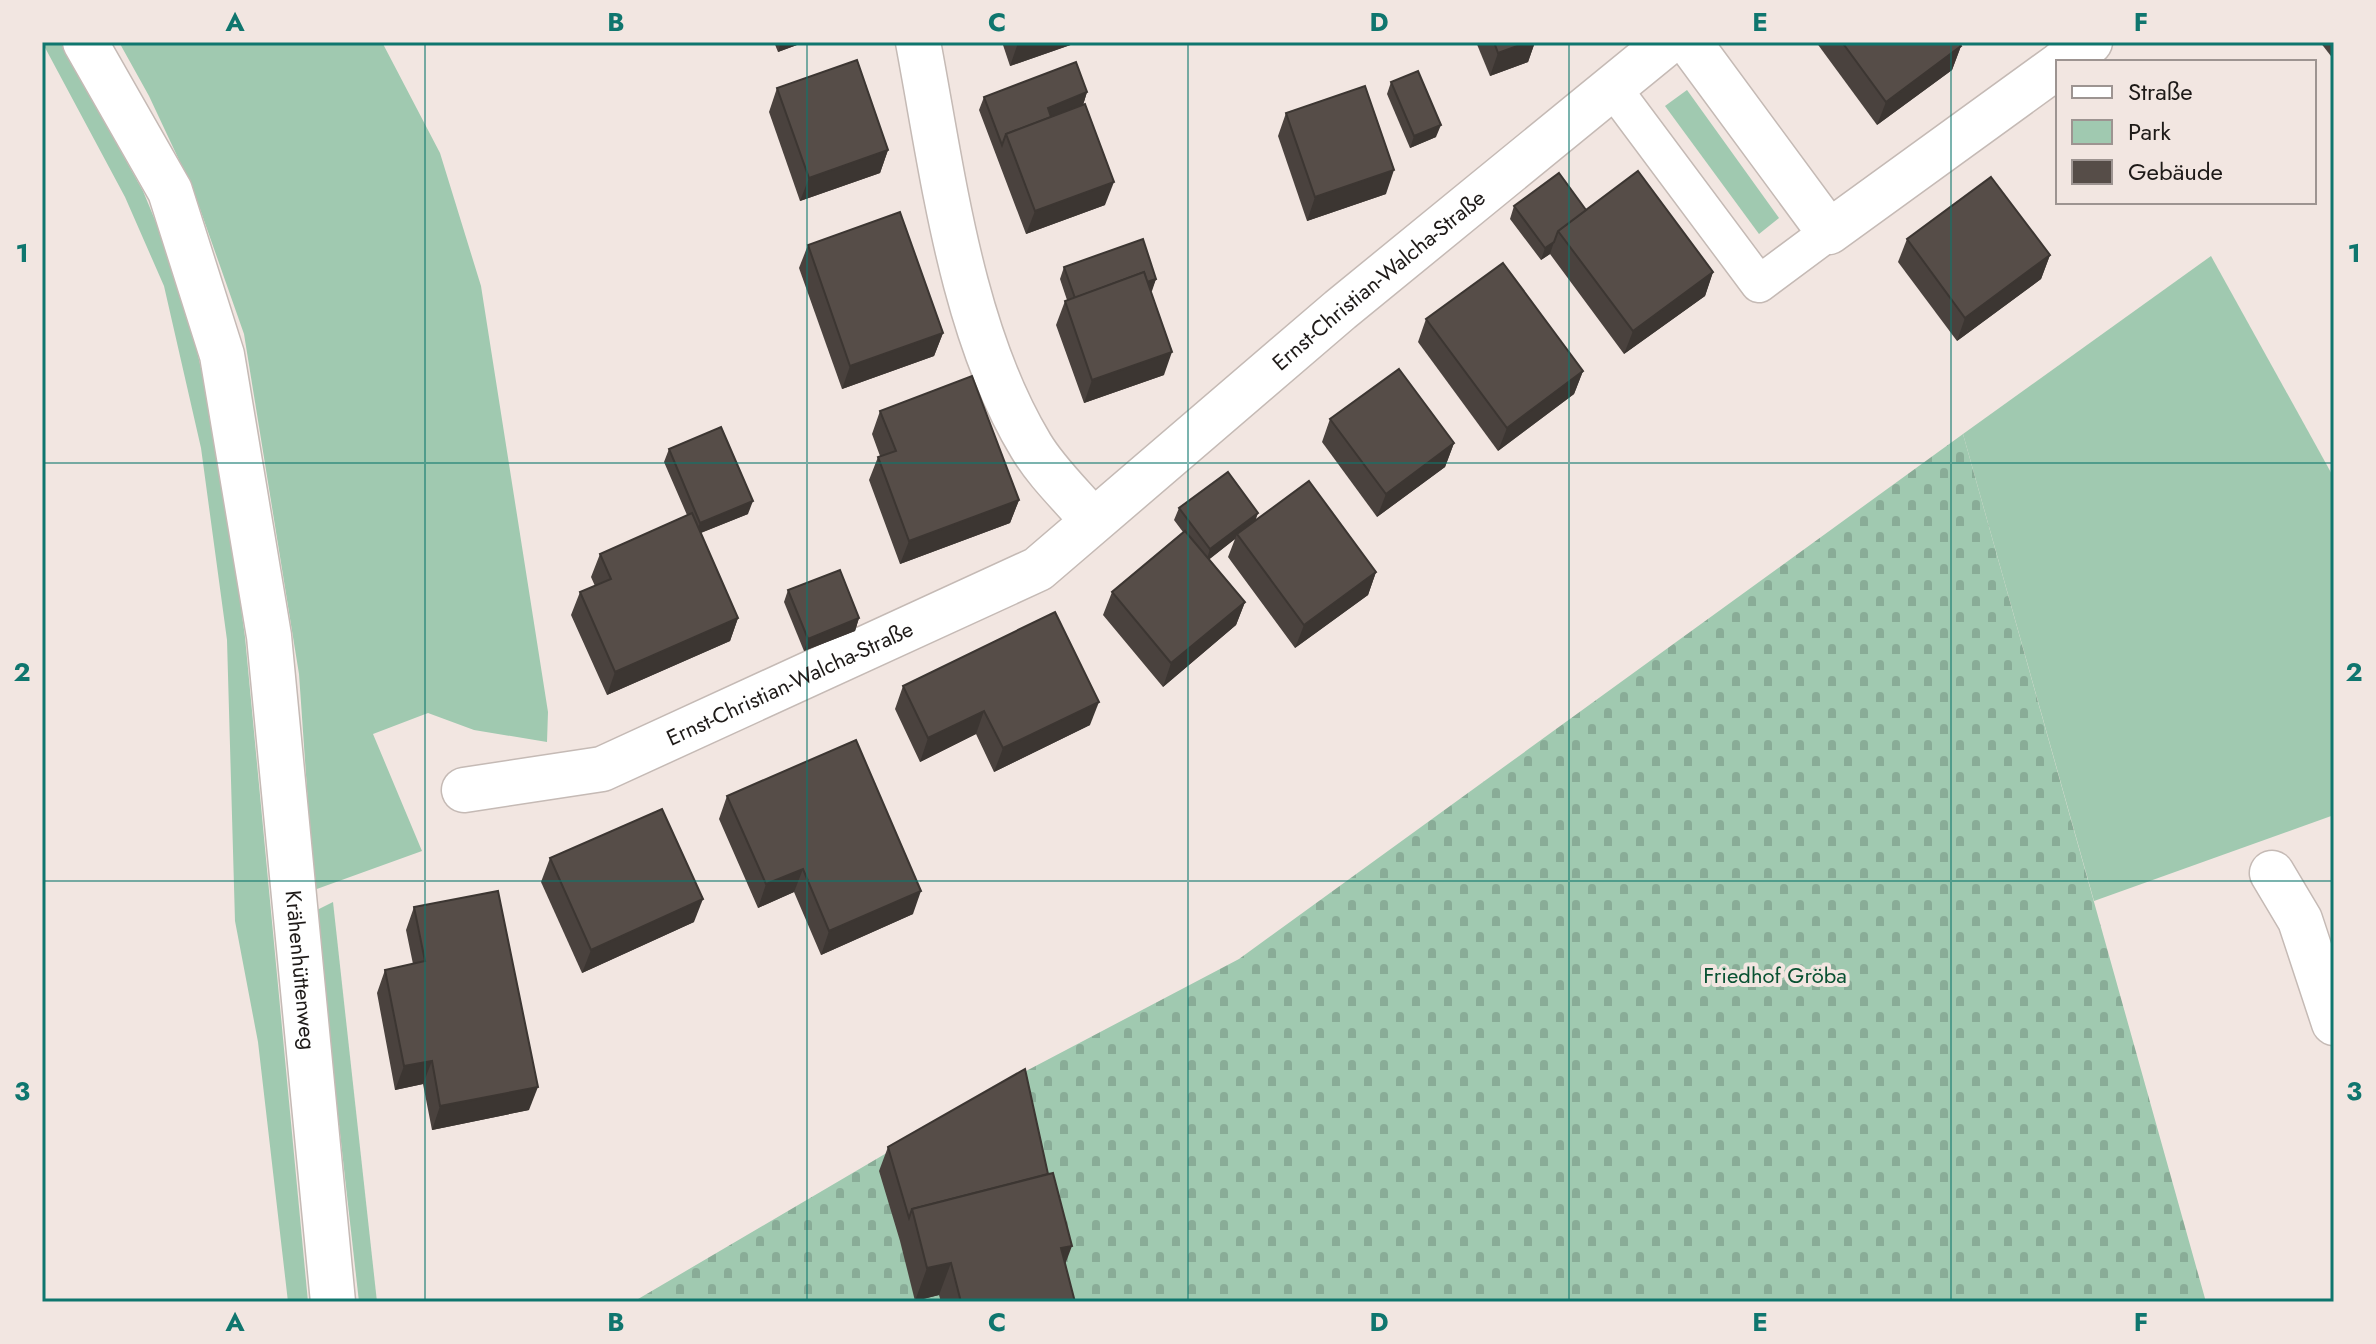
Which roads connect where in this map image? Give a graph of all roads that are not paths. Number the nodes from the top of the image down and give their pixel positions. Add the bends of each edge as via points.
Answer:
1 (85, 42) edge
2 (918, 42) edge
3 (1668, 42) edge
4 (1689, 42) edge
5 (2090, 42) edge
6 (2066, 60) edge
7 (2056, 67) edge
8 (1612, 87) junction
9 (1829, 232) junction
10 (1093, 521) junction
11 (464, 790) dead end
12 (2272, 873) dead end
13 (2334, 1023) edge
14 (333, 1302) edge

1 - 14 street, Krähenhüttenweg via 170,191 225,369 269,636
2 - 10 street via 966,273 997,380 1032,448
3 - 8 street, Ernst-Christian-Walcha-Straße
4 - 9 street
5 - 6 street
7 - 9 street
8 - 9 lane via 1759,284
8 - 10 street, Ernst-Christian-Walcha-Straße
10 - 11 street, Ernst-Christian-Walcha-Straße via 1038,569 602,769
12 - 13 street via 2300,920

